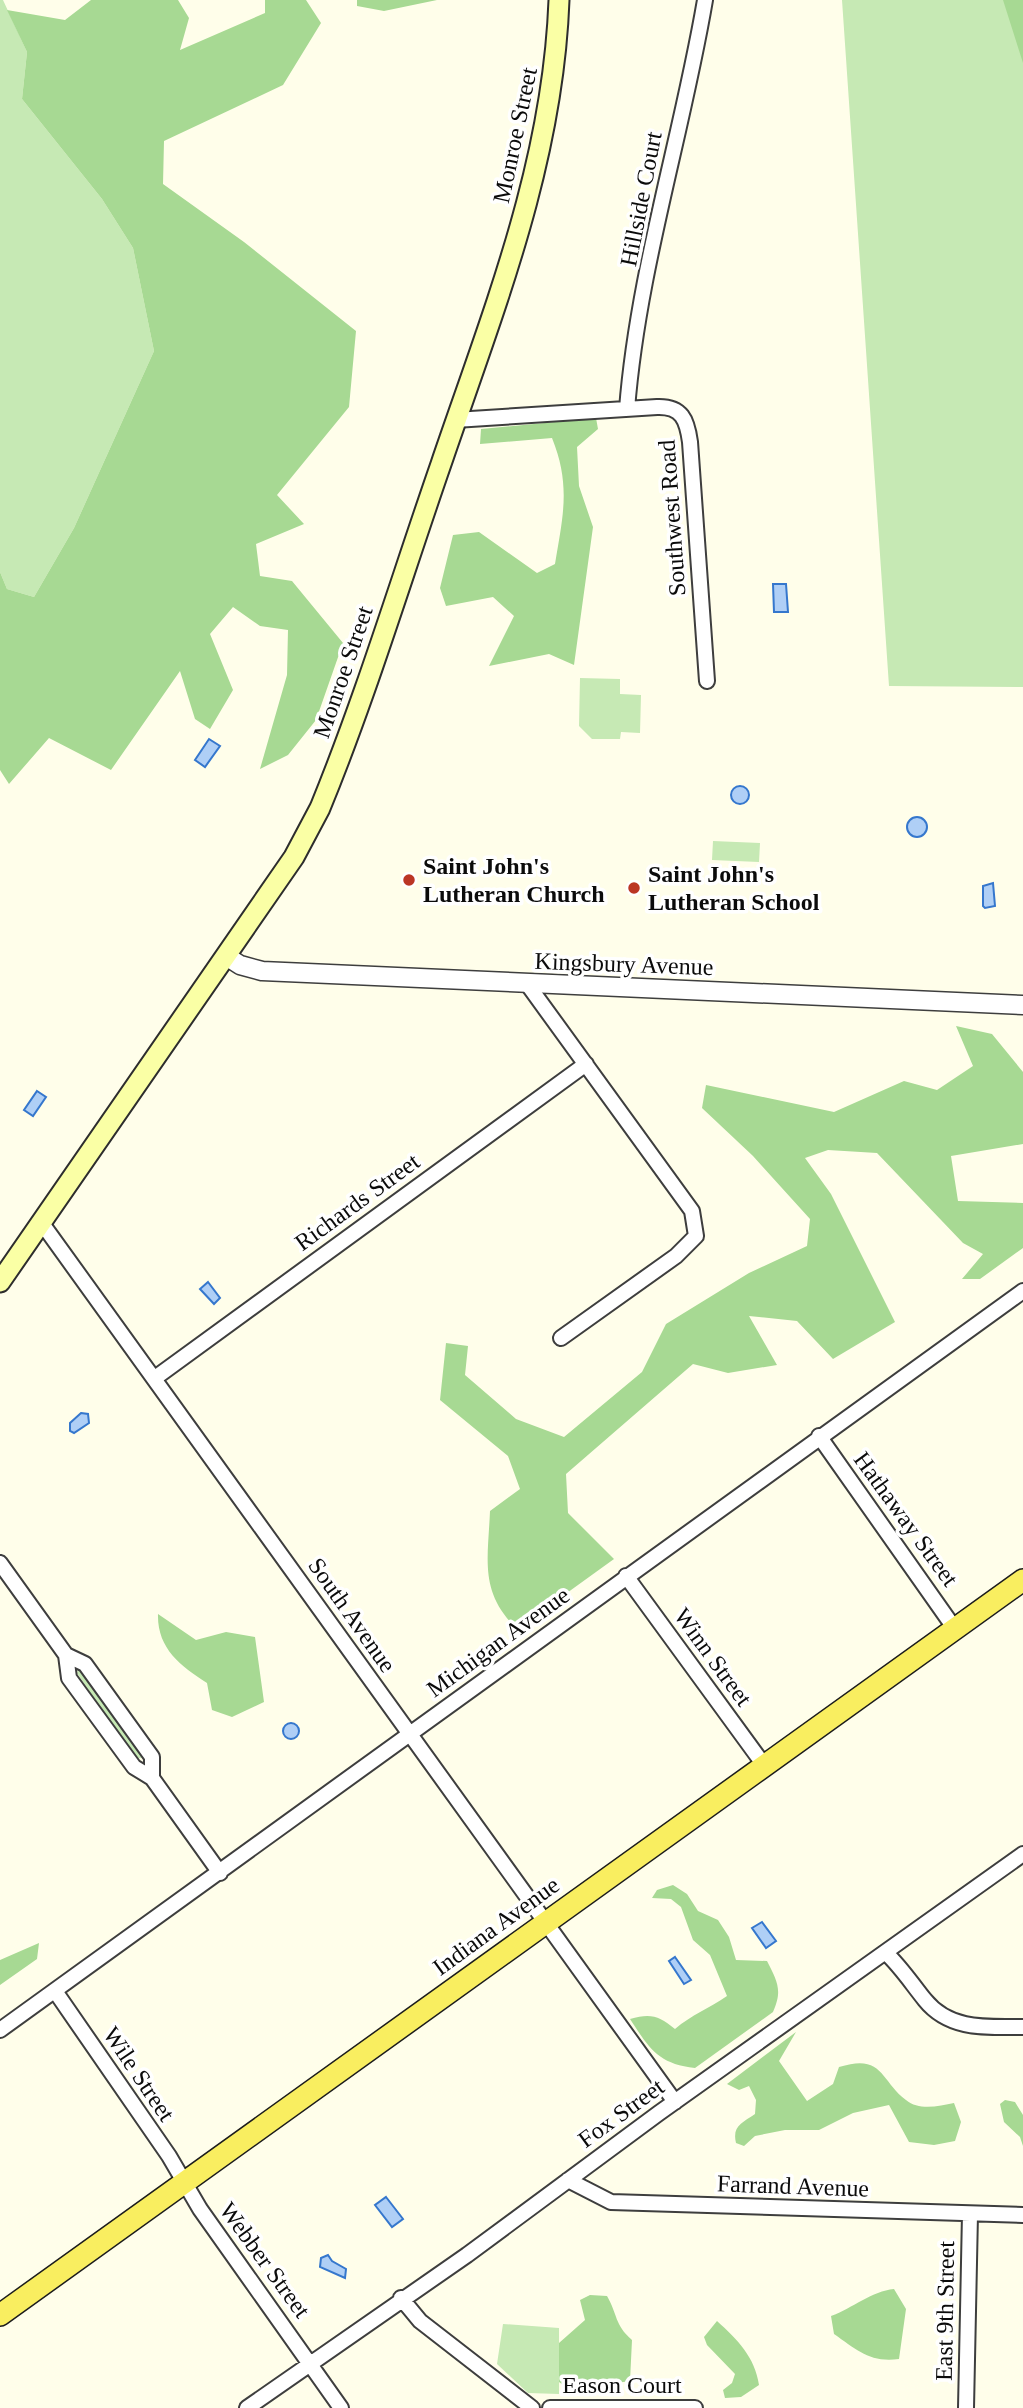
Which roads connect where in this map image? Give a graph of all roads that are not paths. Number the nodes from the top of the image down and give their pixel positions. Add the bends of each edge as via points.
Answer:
1 (559, 0) edge
2 (705, 0) edge
3 (626, 409) junction
4 (456, 420) junction
5 (707, 681) dead end
6 (226, 956) junction
7 (528, 985) junction
8 (1023, 1005) edge
9 (586, 1064) junction
10 (41, 1222) junction
11 (0, 1283) edge
12 (1023, 1291) edge
13 (561, 1338) dead end
14 (155, 1378) junction
15 (819, 1436) junction
16 (0, 1563) edge
17 (626, 1577) junction
18 (1023, 1580) edge
19 (955, 1629) junction
20 (66, 1655) junction
21 (409, 1735) junction
22 (764, 1765) junction
23 (152, 1778) junction
24 (1023, 1854) edge
25 (219, 1873) junction
26 (547, 1922) junction
27 (886, 1953) junction
28 (55, 1991) junction
29 (1023, 2027) edge
30 (0, 2030) edge
31 (675, 2102) junction
32 (568, 2180) junction
33 (184, 2184) junction
34 (970, 2214) junction
35 (1023, 2215) edge
36 (401, 2298) junction
37 (0, 2315) edge
38 (309, 2362) junction
39 (247, 2408) edge
40 (341, 2408) edge
41 (532, 2408) edge
42 (550, 2408) edge
43 (695, 2408) edge
44 (966, 2408) edge

1 - 4 main road, Monroe Street via 557,53 536,175
2 - 3 street, Hillside Court via 666,180
3 - 4 street, Southwest Road
3 - 5 street, Southwest Road via 674,409 686,418
4 - 6 main road, Monroe Street via 320,808 294,857
6 - 7 street, Kingsbury Avenue via 262,971
6 - 10 main road, Monroe Street
7 - 8 street, Kingsbury Avenue
7 - 9 street
9 - 13 street via 691,1212 696,1236 676,1256
9 - 14 street, Richards Street
10 - 11 main road, Monroe Street
10 - 14 street, South Avenue
12 - 15 street, Michigan Avenue
14 - 21 street, South Avenue
15 - 17 street, Michigan Avenue
15 - 19 street, Hathaway Street
16 - 20 street
17 - 21 street, Michigan Avenue
17 - 22 street, Winn Street
18 - 19 main road, Indiana Avenue
19 - 22 main road, Indiana Avenue
20 - 23 street via 69,1678 134,1767
20 - 23 street via 85,1664 152,1757
21 - 25 street, Michigan Avenue
21 - 26 street, South Avenue
22 - 26 main road, Indiana Avenue
23 - 25 street
24 - 27 street, Fox Street
25 - 28 street, Michigan Avenue
26 - 31 street, South Avenue
26 - 33 main road, Indiana Avenue
27 - 29 street via 928,2004 950,2020 978,2027
27 - 31 street, Fox Street
28 - 30 street, Michigan Avenue
28 - 33 street, Wile Street
31 - 32 street, Fox Street
32 - 34 street, Farrand Avenue via 611,2203
32 - 36 street, Fox Street
33 - 37 main road, Indiana Avenue
33 - 38 street, Webber Street
34 - 35 street, Farrand Avenue
34 - 44 street, East 9th Street
36 - 38 street, Fox Street
36 - 41 street via 420,2321
38 - 39 street, Fox Street
38 - 40 street
42 - 43 street, Eason Court

